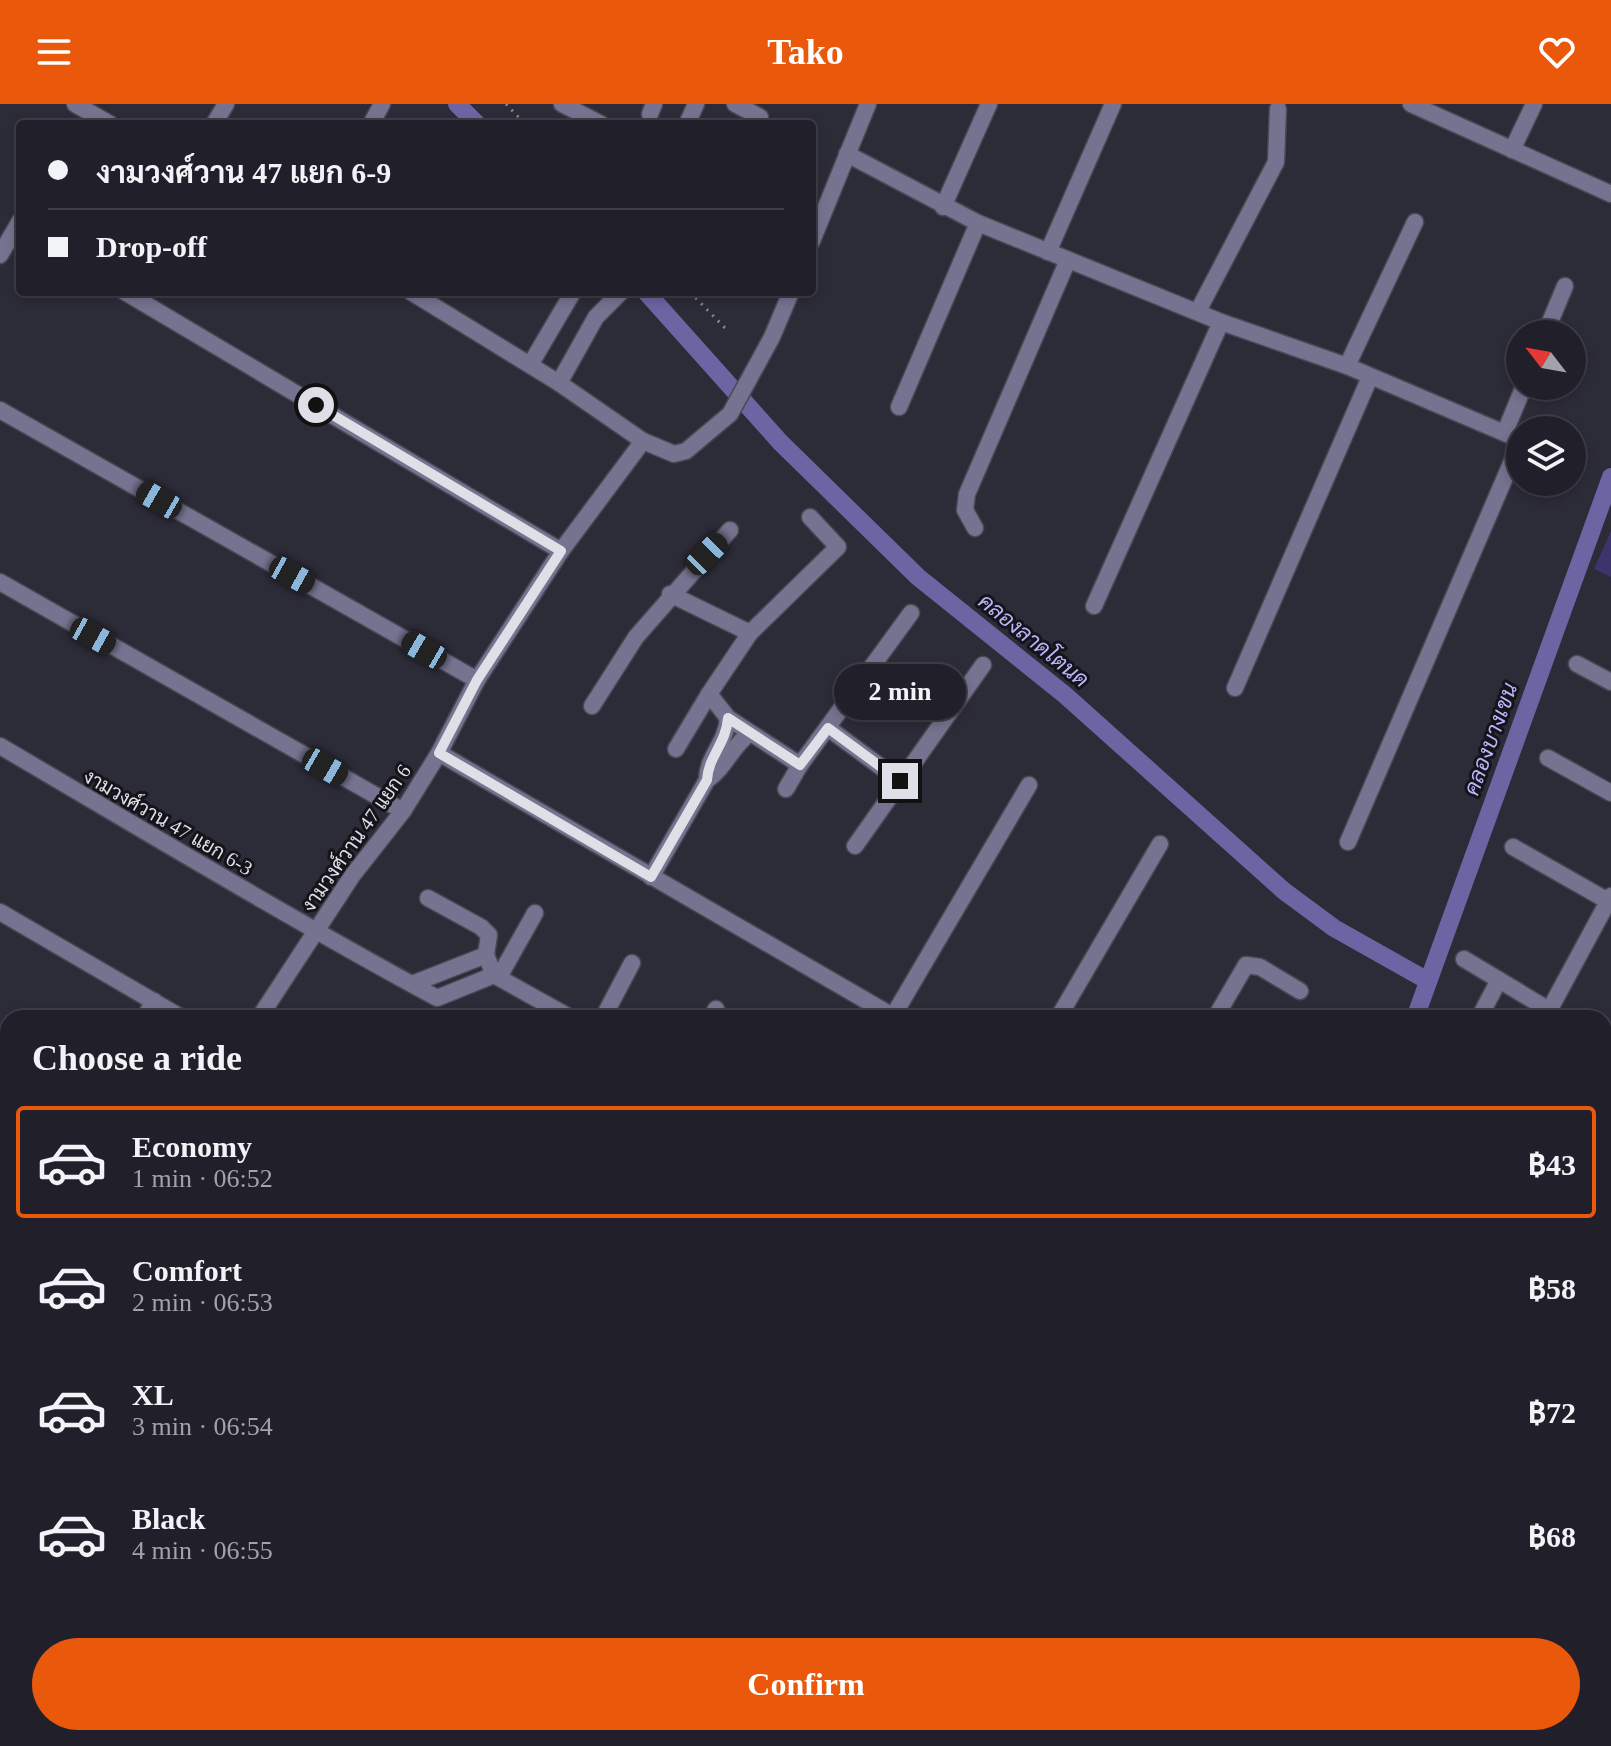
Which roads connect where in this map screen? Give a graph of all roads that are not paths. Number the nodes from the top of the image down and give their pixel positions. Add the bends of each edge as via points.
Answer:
1 (562, 104) edge
2 (735, 104) edge
3 (868, 104) edge
4 (989, 104) edge
5 (1113, 104) edge
6 (1411, 104) edge
7 (1534, 104) edge
8 (1278, 109) dead end
9 (81, 110) edge
10 (760, 117) dead end
11 (102, 120) edge
12 (593, 120) edge
13 (1512, 150) junction
14 (847, 154) junction
15 (1611, 194) edge
16 (943, 207) junction
17 (1415, 222) dead end
18 (978, 223) junction
19 (16, 231) edge
20 (816, 231) edge
21 (1048, 252) junction
22 (0, 255) edge
23 (1068, 260) junction
24 (1565, 286) dead end
25 (132, 296) edge
26 (421, 296) edge
27 (571, 296) edge
28 (617, 296) edge
29 (789, 296) edge
30 (1198, 311) junction
31 (1551, 320) edge
32 (1221, 322) junction
33 (530, 365) junction
34 (1347, 366) junction
35 (1370, 377) junction
36 (559, 383) junction
37 (1518, 400) edge
38 (899, 407) dead end
39 (0, 410) edge
40 (1505, 432) junction
41 (643, 441) junction
42 (810, 517) dead end
43 (975, 528) dead end
44 (730, 530) dead end
45 (561, 551) junction
46 (0, 582) edge
47 (670, 594) junction
48 (1094, 606) dead end
49 (911, 613) dead end
50 (750, 633) junction
51 (1577, 664) dead end
52 (983, 665) dead end
53 (477, 680) junction
54 (1611, 682) edge
55 (1235, 688) dead end
56 (709, 694) junction
57 (592, 706) dead end
58 (728, 718) junction
59 (828, 728) junction
60 (750, 733) junction
61 (0, 746) edge
62 (676, 749) dead end
63 (439, 753) junction
64 (1548, 758) dead end
65 (800, 765) junction
66 (707, 780) junction
67 (900, 781) junction
68 (1029, 785) dead end
69 (786, 789) dead end
70 (1611, 793) edge
71 (403, 811) junction
72 (1348, 842) dead end
73 (1160, 844) dead end
74 (855, 846) dead end
75 (1513, 847) dead end
76 (651, 877) junction
77 (428, 898) dead end
78 (1610, 899) edge
79 (0, 912) edge
80 (535, 913) dead end
81 (316, 931) junction
82 (486, 955) junction
83 (1464, 959) dead end
84 (632, 963) dead end
85 (497, 976) junction
86 (1499, 980) junction
87 (412, 984) junction
88 (1300, 991) dead end
89 (154, 1001) junction
90 (149, 1010) edge
91 (169, 1010) edge
92 (264, 1010) edge
93 (557, 1010) edge
94 (607, 1010) edge
95 (883, 1010) edge
96 (899, 1010) edge
97 (1063, 1010) edge
98 (1220, 1010) edge
99 (1483, 1010) edge
100 (1541, 1010) edge
101 (1549, 1010) edge

1 - 12 street
2 - 10 street
3 - 14 street
4 - 16 street
5 - 21 street
6 - 13 street
7 - 13 street
8 - 30 street via 1276,162
9 - 11 street
13 - 15 street
14 - 16 street
14 - 20 street
16 - 18 street
17 - 34 street
18 - 21 street
18 - 38 street
19 - 22 street
21 - 23 street
23 - 30 street
23 - 43 street via 967,494 965,510
24 - 31 street
25 - 45 street
26 - 33 street
27 - 33 street
28 - 36 street via 596,317
29 - 41 street via 730,414 686,451 674,454
30 - 32 street
32 - 34 street
32 - 48 street
33 - 36 street
34 - 35 street
35 - 40 street
35 - 55 street
36 - 41 street
37 - 40 street
39 - 53 street
40 - 72 street via 1516,438 1516,452
41 - 45 street, งามวงศ์วาน 47 แยก 6
42 - 50 street via 838,547
44 - 47 street
45 - 53 street, งามวงศ์วาน 47 แยก 6
46 - 71 street
47 - 50 street
47 - 57 street
49 - 59 street
50 - 56 street
51 - 54 street
52 - 67 street
53 - 63 street, งามวงศ์วาน 47 แยก 6
56 - 58 street
56 - 62 street
58 - 60 street
58 - 66 street via 726,737 707,767
59 - 65 street
59 - 67 street
60 - 65 street
60 - 66 street
61 - 81 street, งามวงศ์วาน 47 แยก 6-3
63 - 71 street, งามวงศ์วาน 47 แยก 6
63 - 76 street
64 - 70 street
65 - 69 street
66 - 76 street
67 - 74 street
68 - 96 street
71 - 81 street, งามวงศ์วาน 47 แยก 6
73 - 97 street
75 - 78 street
76 - 95 street
77 - 82 street via 481,927 489,935
78 - 101 street
79 - 89 street
80 - 85 street
81 - 87 street, งามวงศ์วาน 47 แยก 6-3
81 - 92 street, งามวงศ์วาน 47 แยก 6
82 - 85 street
82 - 87 street
83 - 86 street
84 - 94 street
85 - 87 street, งามวงศ์วาน 47 แยก 6-3 via 437,998
85 - 93 street
86 - 99 street
86 - 100 street
88 - 98 street via 1260,967 1246,965
89 - 90 street
89 - 91 street

